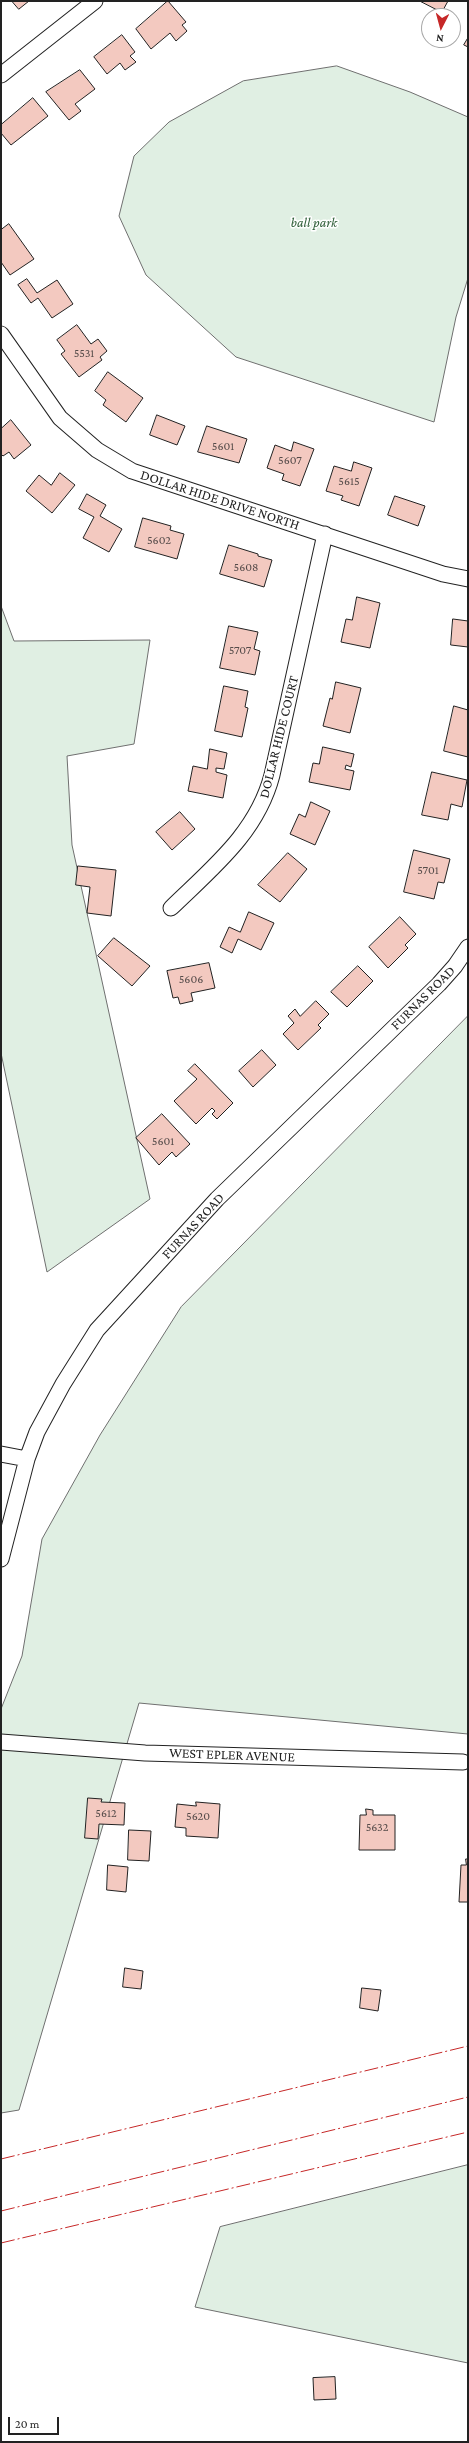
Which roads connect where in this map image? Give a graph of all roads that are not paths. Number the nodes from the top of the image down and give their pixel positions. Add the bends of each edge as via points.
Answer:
1 (95, 1) edge
2 (1, 75) edge
3 (1, 334) edge
4 (325, 534) junction
5 (468, 579) edge
6 (171, 908) dead end
7 (468, 947) edge
8 (1, 1454) edge
9 (27, 1460) junction
10 (1, 1559) edge
11 (1, 1742) edge
12 (463, 1762) dead end

1 - 2 street
3 - 4 street, DOLLAR HIDE DRIVE NORTH via 60,418 104,455 132,471 155,480
4 - 5 street, DOLLAR HIDE DRIVE NORTH via 443,574
4 - 6 street, DOLLAR HIDE COURT via 272,775 264,799 240,841
7 - 9 street, FURNAS ROAD via 450,972 217,1199 106,1319 59,1390 37,1432
8 - 9 street
9 - 10 street, FURNAS ROAD
11 - 12 street, WEST EPLER AVENUE via 145,1753

